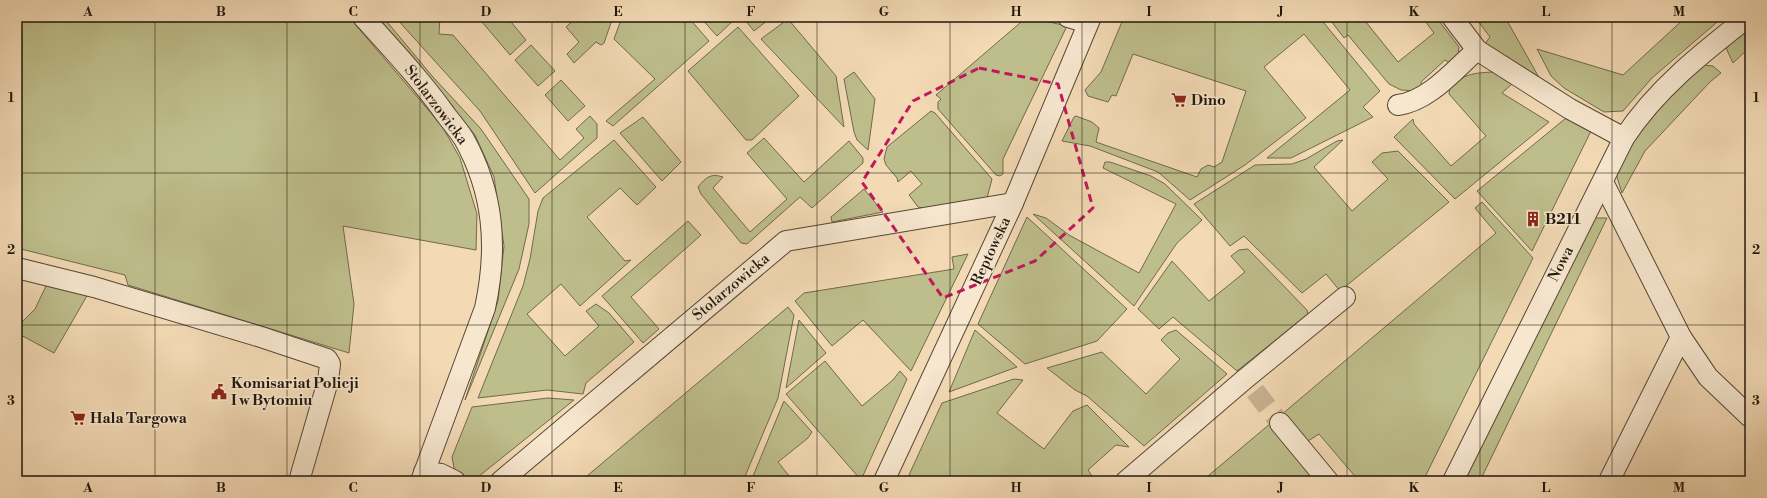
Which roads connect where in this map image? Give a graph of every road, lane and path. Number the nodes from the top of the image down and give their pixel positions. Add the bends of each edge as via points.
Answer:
1 (363, 17) edge
2 (1068, 17) edge
3 (1452, 17) edge
4 (1748, 17) edge
5 (1090, 20) edge
6 (1477, 50) junction
7 (1398, 104) dead end
8 (1624, 138) junction
9 (1603, 182) junction
10 (1012, 203) junction
11 (17, 268) edge
12 (1345, 297) dead end
13 (1681, 337) junction
14 (1750, 417) edge
15 (1280, 423) tunnel mouth
16 (423, 477) edge
17 (299, 481) edge
18 (455, 481) edge
19 (501, 481) edge
20 (884, 481) edge
21 (1126, 481) edge
22 (1328, 481) edge
23 (1452, 481) edge
24 (1609, 481) edge

1 - 16 street, Stolarzowicka via 436,100 464,139 479,171 490,211 492,278 485,308
2 - 5 street
3 - 6 street
4 - 8 street, Nowa via 1664,88 1634,122
5 - 10 street, Reptowska
6 - 7 street via 1423,97 1409,103
6 - 8 street via 1570,109
8 - 9 street, Nowa
9 - 13 street
9 - 23 street, Nowa
10 - 19 street, Stolarzowicka via 786,241
10 - 20 street, Reptowska
11 - 17 street via 94,287 326,359 330,364 328,381
12 - 21 street via 1250,385
13 - 14 street via 1708,377 1746,416
13 - 24 street
15 - 22 street
16 - 18 street via 441,474

